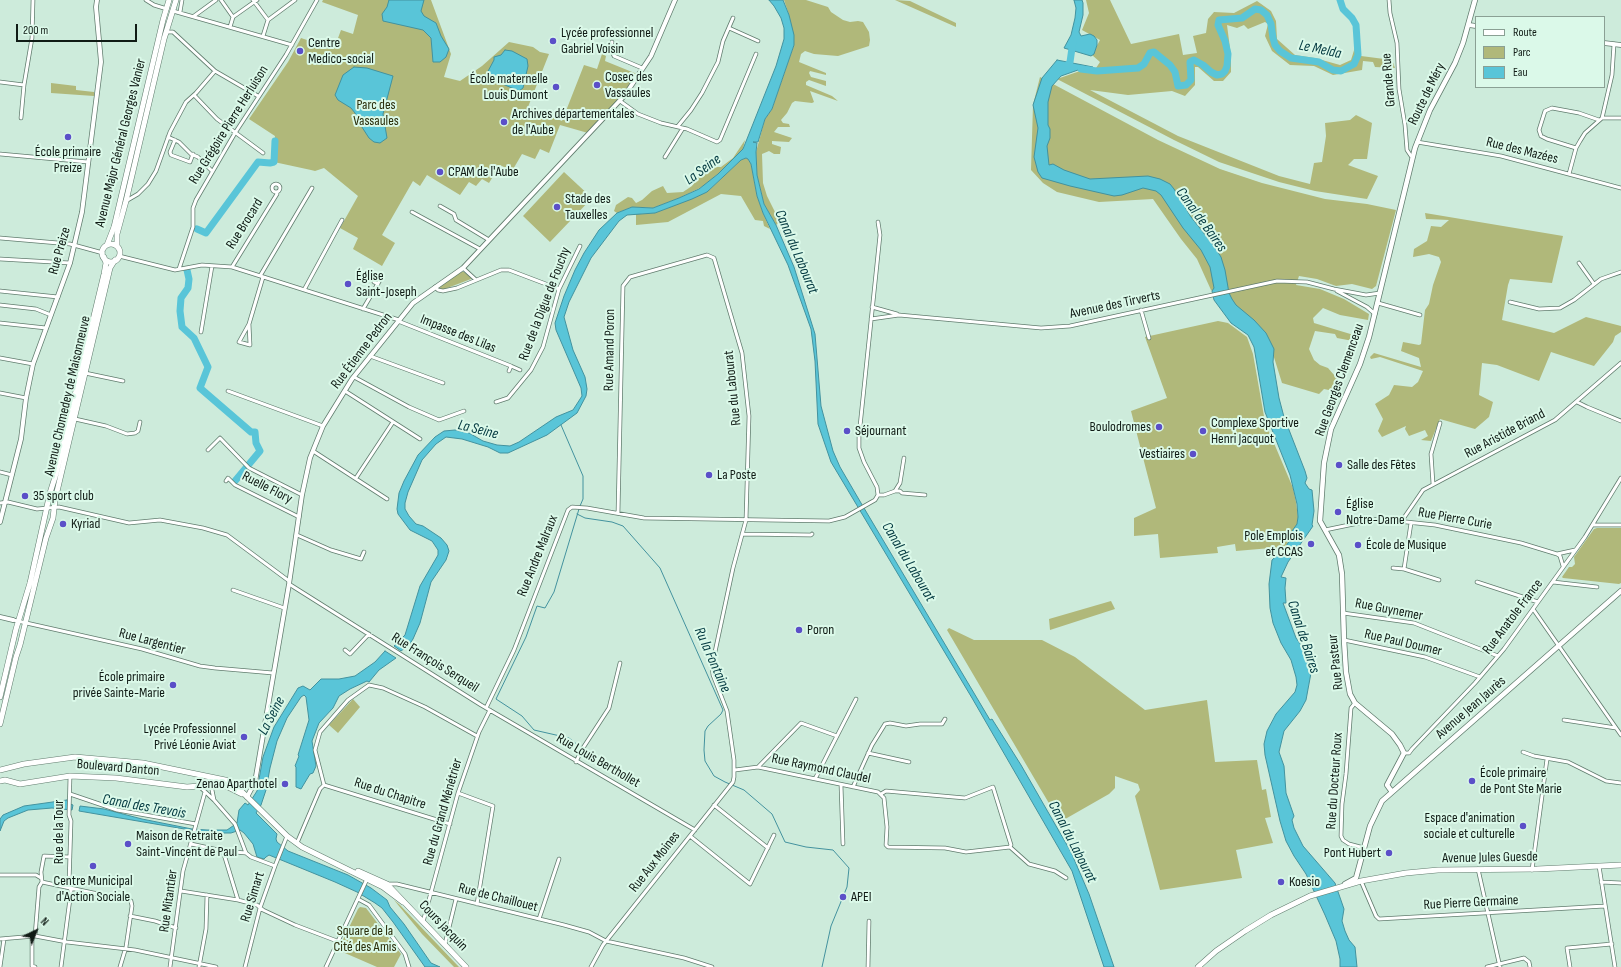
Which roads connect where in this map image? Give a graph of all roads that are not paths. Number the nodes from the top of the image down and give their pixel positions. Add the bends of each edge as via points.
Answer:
1 (33, 0) edge
2 (97, 0) edge
3 (146, 0) edge
4 (169, 0) edge
5 (176, 0) edge
6 (182, 0) edge
7 (216, 0) edge
8 (221, 0) edge
9 (287, 0) edge
10 (295, 0) edge
11 (317, 0) edge
12 (675, 0) edge
13 (1390, 0) edge
14 (1475, 0) edge
15 (255, 1) edge
16 (290, 4) junction
17 (167, 9) junction
18 (173, 11) junction
19 (180, 12) junction
20 (194, 16) junction
21 (233, 17) junction
22 (733, 18) dead end
23 (268, 20) junction
24 (1469, 25) junction
25 (1475, 26) edge
26 (230, 27) junction
27 (729, 28) junction
28 (167, 32) junction
29 (263, 36) junction
30 (758, 41) dead end
31 (612, 42) dead end
32 (1605, 43) edge
33 (1614, 44) junction
34 (292, 45) junction
35 (1621, 45) edge
36 (756, 54) dead end
37 (642, 68) junction
38 (215, 71) junction
39 (0, 82) edge
40 (24, 85) junction
41 (194, 95) junction
42 (258, 96) junction
43 (620, 101) junction
44 (21, 118) dead end
45 (1621, 118) edge
46 (1600, 119) junction
47 (678, 126) junction
48 (683, 128) junction
49 (235, 133) junction
50 (168, 137) junction
51 (175, 140) junction
52 (1417, 142) junction
53 (1576, 148) junction
54 (263, 153) dead end
55 (0, 154) edge
56 (193, 154) junction
57 (1413, 156) junction
58 (664, 157) dead end
59 (88, 162) junction
60 (212, 171) junction
61 (1569, 174) junction
62 (312, 188) dead end
63 (1621, 188) edge
64 (276, 192) dead end
65 (1402, 199) joint
66 (126, 201) junction
67 (440, 206) dead end
68 (412, 212) dead end
69 (342, 220) dead end
70 (878, 222) dead end
71 (0, 238) edge
72 (489, 240) junction
73 (75, 245) junction
74 (107, 246) junction
75 (117, 246) junction
76 (580, 246) dead end
77 (480, 249) junction
78 (103, 255) junction
79 (119, 256) junction
80 (714, 258) joint
81 (0, 259) edge
82 (115, 260) junction
83 (70, 263) junction
84 (1579, 263) dead end
85 (212, 266) junction
86 (232, 267) junction
87 (463, 268) junction
88 (179, 269) junction
89 (1621, 272) edge
90 (262, 276) junction
91 (476, 280) junction
92 (378, 284) dead end
93 (1594, 284) junction
94 (435, 287) junction
95 (559, 289) junction
96 (1334, 289) junction
97 (304, 290) junction
98 (0, 291) edge
99 (1380, 293) junction
100 (58, 297) junction
101 (1510, 302) dead end
102 (1378, 303) junction
103 (0, 305) edge
104 (872, 307) junction
105 (363, 309) junction
106 (1141, 310) junction
107 (51, 315) junction
108 (899, 315) junction
109 (1375, 315) junction
110 (1420, 315) dead end
111 (871, 319) junction
112 (398, 321) junction
113 (0, 323) edge
114 (249, 324) junction
115 (46, 328) junction
116 (201, 332) dead end
117 (1149, 338) dead end
118 (370, 356) junction
119 (0, 358) edge
120 (1621, 363) edge
121 (33, 364) junction
122 (511, 366) junction
123 (520, 370) dead end
124 (509, 371) dead end
125 (85, 373) junction
126 (354, 377) junction
127 (123, 381) dead end
128 (443, 383) dead end
129 (228, 391) dead end
130 (345, 391) junction
131 (0, 394) edge
132 (26, 398) junction
133 (496, 402) dead end
134 (1577, 402) junction
135 (464, 411) dead end
136 (75, 419) junction
137 (1621, 421) edge
138 (140, 422) dead end
139 (393, 422) junction
140 (1440, 423) dead end
141 (323, 426) junction
142 (420, 438) dead end
143 (208, 450) dead end
144 (313, 451) junction
145 (904, 458) dead end
146 (0, 472) edge
147 (12, 475) junction
148 (356, 478) junction
149 (1621, 478) edge
150 (226, 481) dead end
151 (1433, 484) junction
152 (895, 490) junction
153 (302, 495) junction
154 (878, 495) junction
155 (925, 495) dead end
156 (387, 499) dead end
157 (0, 502) edge
158 (5, 502) junction
159 (54, 507) junction
160 (47, 508) junction
161 (618, 513) junction
162 (299, 517) junction
163 (746, 520) junction
164 (0, 522) edge
165 (1401, 522) junction
166 (1321, 523) joint
167 (1411, 523) junction
168 (1593, 525) junction
169 (1621, 525) edge
170 (1325, 530) junction
171 (742, 534) junction
172 (812, 534) dead end
173 (297, 535) junction
174 (1575, 550) junction
175 (364, 552) dead end
176 (1557, 554) junction
177 (1563, 567) junction
178 (1393, 568) dead end
179 (1404, 569) junction
180 (1439, 580) dead end
181 (289, 582) junction
182 (1477, 582) dead end
183 (1553, 582) junction
184 (1597, 587) dead end
185 (233, 590) dead end
186 (1621, 591) edge
187 (1538, 602) junction
188 (284, 608) junction
189 (1533, 609) junction
190 (1343, 612) junction
191 (0, 617) edge
192 (16, 621) junction
193 (26, 624) junction
194 (369, 634) junction
195 (1344, 640) junction
196 (1558, 646) junction
197 (345, 650) dead end
198 (1498, 656) junction
199 (620, 663) dead end
200 (273, 673) junction
201 (1480, 677) junction
202 (0, 697) edge
203 (856, 699) dead end
204 (1355, 703) junction
205 (486, 708) junction
206 (490, 710) junction
207 (945, 719) dead end
208 (1564, 720) dead end
209 (0, 724) edge
210 (1616, 728) junction
211 (1621, 735) edge
212 (477, 736) junction
213 (837, 736) junction
214 (1523, 752) dead end
215 (868, 753) junction
216 (1404, 753) junction
217 (1547, 759) junction
218 (576, 762) junction
219 (909, 762) dead end
220 (758, 767) junction
221 (0, 770) edge
222 (735, 770) junction
223 (70, 776) junction
224 (209, 776) junction
225 (815, 779) junction
226 (0, 781) edge
227 (233, 783) junction
228 (1621, 783) edge
229 (211, 785) junction
230 (254, 785) junction
231 (324, 785) junction
232 (841, 785) junction
233 (198, 786) junction
234 (853, 787) junction
235 (205, 792) junction
236 (1392, 792) junction
237 (458, 793) junction
238 (70, 794) junction
239 (881, 794) junction
240 (248, 798) junction
241 (214, 800) junction
242 (714, 805) junction
243 (450, 824) junction
244 (195, 828) junction
245 (694, 830) junction
246 (774, 835) dead end
247 (287, 836) junction
248 (690, 836) junction
249 (297, 843) junction
250 (191, 844) junction
251 (843, 844) dead end
252 (768, 848) junction
253 (1010, 848) junction
254 (1364, 848) junction
255 (223, 851) junction
256 (246, 853) junction
257 (70, 857) junction
258 (559, 859) dead end
259 (1361, 859) junction
260 (1621, 865) edge
261 (274, 866) junction
262 (1599, 866) junction
263 (1478, 869) junction
264 (1532, 870) junction
265 (0, 875) edge
266 (1066, 878) dead end
267 (367, 879) junction
268 (1358, 879) junction
269 (42, 880) junction
270 (1601, 882) junction
271 (1621, 883) edge
272 (385, 886) junction
273 (71, 888) junction
274 (180, 891) junction
275 (432, 892) junction
276 (207, 895) junction
277 (358, 898) junction
278 (456, 899) junction
279 (238, 900) junction
280 (477, 904) junction
281 (1605, 906) junction
282 (260, 908) junction
283 (1488, 913) junction
284 (130, 916) junction
285 (539, 919) junction
286 (869, 921) dead end
287 (423, 922) junction
288 (176, 928) junction
289 (34, 936) junction
290 (2, 939) edge
291 (337, 941) junction
292 (606, 941) junction
293 (65, 942) junction
294 (1612, 944) junction
295 (445, 945) junction
296 (125, 948) junction
297 (172, 958) junction
298 (199, 965) edge
299 (1499, 966) edge
300 (0, 967) edge
301 (33, 967) edge
302 (61, 967) edge
303 (120, 967) edge
304 (170, 967) edge
305 (216, 967) edge
306 (245, 967) edge
307 (326, 967) edge
308 (410, 967) edge
309 (466, 967) edge
310 (591, 967) edge
311 (712, 967) edge
312 (868, 967) edge
313 (1198, 967) edge
314 (1487, 967) edge
315 (1530, 967) edge
316 (1570, 967) edge
317 (1615, 967) edge

1 - 40 street via 32,38
2 - 59 street, Rue Preize via 101,62
3 - 17 street
4 - 17 main road, Avenue Major Général Georges Vanier
5 - 18 main road
6 - 19 street
7 - 20 street
8 - 21 street
9 - 16 street
10 - 16 street
11 - 34 street, Rue Grégoire Pierre Herluison
12 - 37 street, Rue Étienne Pedron via 651,56
13 - 57 street, Grande Rue via 1390,13 1397,43 1399,89 1407,150
14 - 24 main road, Route de Méry
15 - 21 street
15 - 23 street
16 - 23 street
17 - 18 main road
17 - 74 main road, Avenue Major Général Georges Vanier via 114,227
18 - 19 street
18 - 28 main road
19 - 20 street
20 - 26 street
21 - 26 street
22 - 27 street
23 - 29 street
24 - 25 street
24 - 52 main road, Route de Méry via 1455,63 1430,110
26 - 29 street
27 - 30 street
27 - 47 street via 718,62 702,93
28 - 38 street via 173,32
28 - 66 main road
29 - 34 street
31 - 37 street via 614,56
32 - 33 street
33 - 35 street
33 - 46 street via 1612,75
34 - 42 street, Rue Grégoire Pierre Herluison
36 - 48 street via 720,140 717,142
37 - 43 street, Rue Étienne Pedron
38 - 41 street
38 - 42 street
39 - 40 street
40 - 44 street
41 - 49 street via 216,119
41 - 50 street via 186,102
42 - 49 street, Rue Grégoire Pierre Herluison
43 - 47 street via 638,114 661,123
43 - 72 street, Rue Étienne Pedron
45 - 46 street
46 - 53 street via 1585,133
46 - 53 street via 1558,109 1549,108 1545,111 1539,130 1541,136
47 - 48 street
48 - 58 street
49 - 54 street
49 - 60 street, Rue Grégoire Pierre Herluison
50 - 51 street
50 - 66 street via 156,171 148,184
51 - 56 street
51 - 56 street via 171,155 190,162
52 - 57 main road, Route de Méry
52 - 61 street, Rue des Mazées via 1501,156
53 - 61 street
55 - 59 street
56 - 60 street
57 - 65 main road, Route de Méry
59 - 73 street, Rue Preize
60 - 88 street, Rue Grégoire Pierre Herluison via 193,208 193,227
61 - 63 street, Rue des Mazées
62 - 90 street
64 - 86 street, Rue Brocard
65 - 99 main road, Rue Georges Clemenceau
66 - 75 main road via 117,234
67 - 72 street via 454,214 456,220
68 - 77 street
69 - 97 street
70 - 104 street via 880,235
71 - 73 street
72 - 77 street, Rue Étienne Pedron
73 - 78 street
73 - 83 street, Rue Preize
74 - 75 main road
74 - 78 main road
75 - 79 main road
76 - 95 street, Rue de la Digue de Fouchy
77 - 87 street, Rue Étienne Pedron
78 - 82 main road via 110,261
78 - 160 main road via 106,263 104,274
79 - 82 main road
79 - 88 street, Rue Brocard
80 - 161 street, Rue Amand Poron via 707,255 630,277 623,286
80 - 163 street, Rue du Labourat via 742,353 749,416
81 - 83 street
82 - 125 main road, Avenue Chomedey de Maisonneuve via 110,268
83 - 100 street, Rue Preize
84 - 93 street
85 - 86 street, Rue Brocard
85 - 88 street, Rue Brocard
85 - 116 street
86 - 90 street, Rue Brocard
87 - 91 street
87 - 94 street, Rue Étienne Pedron
89 - 93 street
90 - 97 street, Rue Brocard
90 - 114 street
91 - 94 street via 443,291
91 - 95 street via 501,270 509,270
92 - 105 street
93 - 101 street via 1571,302 1553,309 1539,309
94 - 112 street, Rue Étienne Pedron via 413,303
95 - 133 street, Rue de la Digue de Fouchy via 543,347 531,370 508,398
96 - 99 street, Avenue des Tirverts via 1366,295
96 - 106 street, Avenue des Tirverts via 1307,282 1277,281
96 - 109 street, Avenue des Tirverts via 1367,307
97 - 105 street, Rue Brocard
98 - 100 street
99 - 102 main road, Rue Georges Clemenceau
100 - 107 street, Rue Preize
102 - 109 main road, Rue Georges Clemenceau
102 - 110 street
103 - 107 street via 28,307
104 - 108 street, Avenue des Tirverts
104 - 111 street
105 - 112 street, Rue Brocard
106 - 108 street, Avenue des Tirverts via 1070,326 1041,328
106 - 117 street
107 - 115 street, Rue Preize
108 - 111 street, Avenue des Tirverts
109 - 166 main road, Rue Georges Clemenceau via 1360,364 1331,429 1324,463
111 - 154 street via 859,448 877,487
112 - 118 street, Rue Étienne Pedron
112 - 122 street, Impasse des Lilas
113 - 115 street
114 - 114 street via 250,338 250,345 239,342
115 - 121 street, Rue Preize
118 - 126 street, Rue Étienne Pedron
118 - 128 street
119 - 121 street
120 - 134 street, Rue Aristide Briand
121 - 132 street, Rue Preize
122 - 123 street, Impasse des Lilas
122 - 124 street
125 - 127 street
125 - 136 main road, Avenue Chomedey de Maisonneuve
126 - 130 street, Rue Étienne Pedron
126 - 135 street via 439,420
129 - 141 street
130 - 139 street
130 - 141 street, Rue Étienne Pedron
131 - 132 street
132 - 147 street, Rue Preize via 21,439
134 - 137 street
134 - 151 street, Rue Aristide Briand via 1549,424
136 - 138 street via 127,434 135,433
136 - 159 main road, Avenue Chomedey de Maisonneuve
139 - 142 street
139 - 148 street
140 - 151 street via 1432,454
141 - 144 street, Rue Étienne Pedron
143 - 153 street via 220,438 248,467
144 - 148 street
144 - 153 street, Rue Étienne Pedron
145 - 152 street via 900,483
146 - 147 street
147 - 158 street, Rue Preize
148 - 156 street
149 - 168 street, Rue Anatole France
150 - 162 street, Ruelle Flory via 228,478 235,486
151 - 165 street, Rue Aristide Briand via 1420,492
152 - 154 street
152 - 155 street
153 - 162 street, Rue Étienne Pedron
154 - 163 street via 875,500 845,517 829,520
157 - 158 street
158 - 160 street via 37,509
158 - 164 street, Rue Preize
159 - 160 street
159 - 181 street, Rue François Serqueil via 129,523 160,520 225,534
159 - 193 main road, Avenue Chomedey de Maisonneuve
160 - 192 main road via 30,583
161 - 163 street, Rue Andre Malraux via 644,518
161 - 205 street, Rue Andre Malraux via 577,507 568,510 514,650
162 - 173 street, Rue Étienne Pedron
163 - 171 street, Rue du Labourat
165 - 167 street, Rue Pierre Curie
165 - 170 street, Rue Pierre Curie via 1373,520
166 - 170 main road, Rue Pasteur
167 - 176 street, Rue Pierre Curie via 1490,536
167 - 179 street
168 - 169 street
168 - 174 street, Rue Anatole France
170 - 190 main road, Rue Pasteur via 1339,555
171 - 172 street
171 - 222 street, Rue Aux Moines via 712,666 727,711
173 - 175 street via 331,550 361,559
173 - 181 street, Rue Étienne Pedron
174 - 176 street, Rue Pierre Curie
174 - 177 street, Rue Anatole France
176 - 177 street
177 - 183 street, Rue Anatole France
178 - 179 street
179 - 180 street
181 - 188 street, Rue Étienne Pedron
181 - 194 street, Rue François Serqueil
182 - 187 street
183 - 184 street
183 - 187 street, Rue Anatole France
185 - 188 street
186 - 196 main road, Avenue Jean Jaurès
187 - 189 street, Rue Anatole France
188 - 200 street, Rue Étienne Pedron
189 - 196 street
189 - 198 street, Rue Anatole France
190 - 195 main road, Rue Pasteur
190 - 198 street, Rue Guynemer via 1414,623
191 - 192 street
192 - 193 street, Rue Largentier
192 - 202 main road
193 - 200 street, Rue Largentier via 142,649 207,667
193 - 209 main road, Avenue Chomedey de Maisonneuve
194 - 197 street via 350,654
194 - 205 street, Rue François Serqueil
195 - 201 street, Rue Paul Doumer via 1425,657
195 - 204 main road, Rue Pasteur via 1346,672 1350,694
196 - 210 street
196 - 236 main road, Avenue Jean Jaurès
198 - 201 street, Rue Anatole France
199 - 218 street via 609,708
200 - 230 street, Rue Étienne Pedron
201 - 216 street, Rue Anatole France via 1408,753
203 - 213 street
204 - 216 main road, Rue Pasteur via 1392,734
204 - 254 street, Rue du Docteur Roux via 1351,708 1341,836 1349,844
205 - 206 street, Rue François Serqueil
206 - 212 street, Rue du Grand Ménétrier
206 - 218 street, Rue Louis Berthollet
207 - 215 street via 942,724 885,724
208 - 210 street
210 - 211 street
212 - 231 street via 425,707 383,688 369,685 348,700 320,732 315,750
212 - 237 street, Rue du Grand Ménétrier
213 - 220 street via 801,723
213 - 225 street
214 - 217 street
215 - 219 street
215 - 234 street
216 - 236 main road via 1387,785
217 - 228 street via 1568,762 1606,780
217 - 264 street
218 - 245 street, Rue Louis Berthollet
220 - 222 street, Rue Raymond Claudel
220 - 225 street, Rue Raymond Claudel
221 - 224 main road, Boulevard Danton via 75,757 142,763
222 - 242 street, Rue Aux Moines via 733,782
223 - 226 main road, Boulevard Danton via 20,784
223 - 233 main road, Boulevard Danton
223 - 238 street, Rue de la Tour
224 - 227 main road, Boulevard Danton
224 - 229 main road
225 - 232 street, Rue Raymond Claudel
227 - 230 street
227 - 240 main road, Boulevard Danton
229 - 233 main road, Boulevard Danton
229 - 240 main road, Boulevard Danton via 226,786
229 - 241 street
230 - 240 street, Rue Étienne Pedron
231 - 243 street, Rue du Chapitre
231 - 249 street via 320,788
232 - 234 street, Rue Raymond Claudel
232 - 251 street
233 - 235 street
234 - 239 street, Rue Raymond Claudel
235 - 241 street
235 - 244 street, Rue Mitantier
236 - 254 main road, Avenue Jean Jaurès via 1377,810
237 - 243 street, Rue du Grand Ménétrier
237 - 280 street via 493,806
238 - 244 street via 117,810
238 - 257 street, Rue de la Tour
239 - 253 street via 884,798 888,847 945,848 966,852
239 - 253 street, Rue Raymond Claudel via 886,791 966,798 993,787
240 - 247 main road, Cours Jacquin
241 - 256 street via 235,824
242 - 245 street, Rue Aux Moines
242 - 252 street
243 - 275 street, Rue du Grand Ménétrier
244 - 250 street, Rue Mitantier
245 - 248 street, Rue Aux Moines
246 - 252 street
247 - 249 main road, Cours Jacquin
247 - 261 street, Rue Simart
248 - 252 street via 750,884
248 - 292 street, Rue Aux Moines
249 - 267 main road, Cours Jacquin
250 - 255 street
250 - 274 street, Rue Mitantier
253 - 266 street via 1028,864 1055,871
254 - 259 main road, Avenue Jean Jaurès
255 - 256 street
255 - 279 street
256 - 261 street
257 - 269 street via 44,856
257 - 273 street, Rue de la Tour
258 - 285 street
259 - 268 main road, Avenue Jean Jaurès
259 - 268 main road, Avenue Jean Jaurès
260 - 262 main road, Avenue Jules Guesde
261 - 282 street, Rue Simart
262 - 264 main road, Avenue Jules Guesde
262 - 270 street
263 - 264 main road, Avenue Jules Guesde
263 - 268 main road, Avenue Jules Guesde via 1438,870
263 - 283 street
265 - 269 street via 36,875
267 - 272 main road, Cours Jacquin
267 - 277 street
268 - 283 street, Rue Pierre Germaine via 1379,919
268 - 313 main road, Avenue Jules Guesde via 1310,896 1271,915 1216,951
269 - 273 street
269 - 289 street
270 - 271 street
270 - 281 street
272 - 275 street, Rue de Chaillouet via 397,884
272 - 287 main road, Cours Jacquin
273 - 284 street via 131,901
273 - 293 street, Rue de la Tour
274 - 276 street
274 - 288 street, Rue Mitantier
275 - 278 street, Rue de Chaillouet
275 - 287 street, Rue du Grand Ménétrier
276 - 279 street
276 - 298 street via 206,929
277 - 291 street
277 - 308 street via 369,905 405,954
278 - 280 street, Rue de Chaillouet
278 - 295 street
279 - 282 street via 258,905
280 - 285 street, Rue de Chaillouet
281 - 283 street, Rue Pierre Germaine
281 - 294 street
282 - 291 street via 310,932
282 - 306 street, Rue Simart
283 - 299 street
284 - 288 street
284 - 296 street
285 - 292 street, Rue de Chaillouet via 589,932
286 - 312 street
287 - 295 main road, Cours Jacquin
288 - 297 street, Rue Mitantier
289 - 290 street
289 - 293 street
289 - 301 street
290 - 300 street
291 - 307 street
292 - 310 street, Rue Aux Moines
292 - 311 street, Rue de Chaillouet via 684,958
293 - 296 street
293 - 302 street, Rue de la Tour
294 - 316 street via 1567,948
294 - 317 street
295 - 309 main road, Cours Jacquin
296 - 297 street
296 - 303 street
297 - 298 street
297 - 304 street, Rue Mitantier
298 - 305 street
299 - 314 street
299 - 315 street via 1524,958

